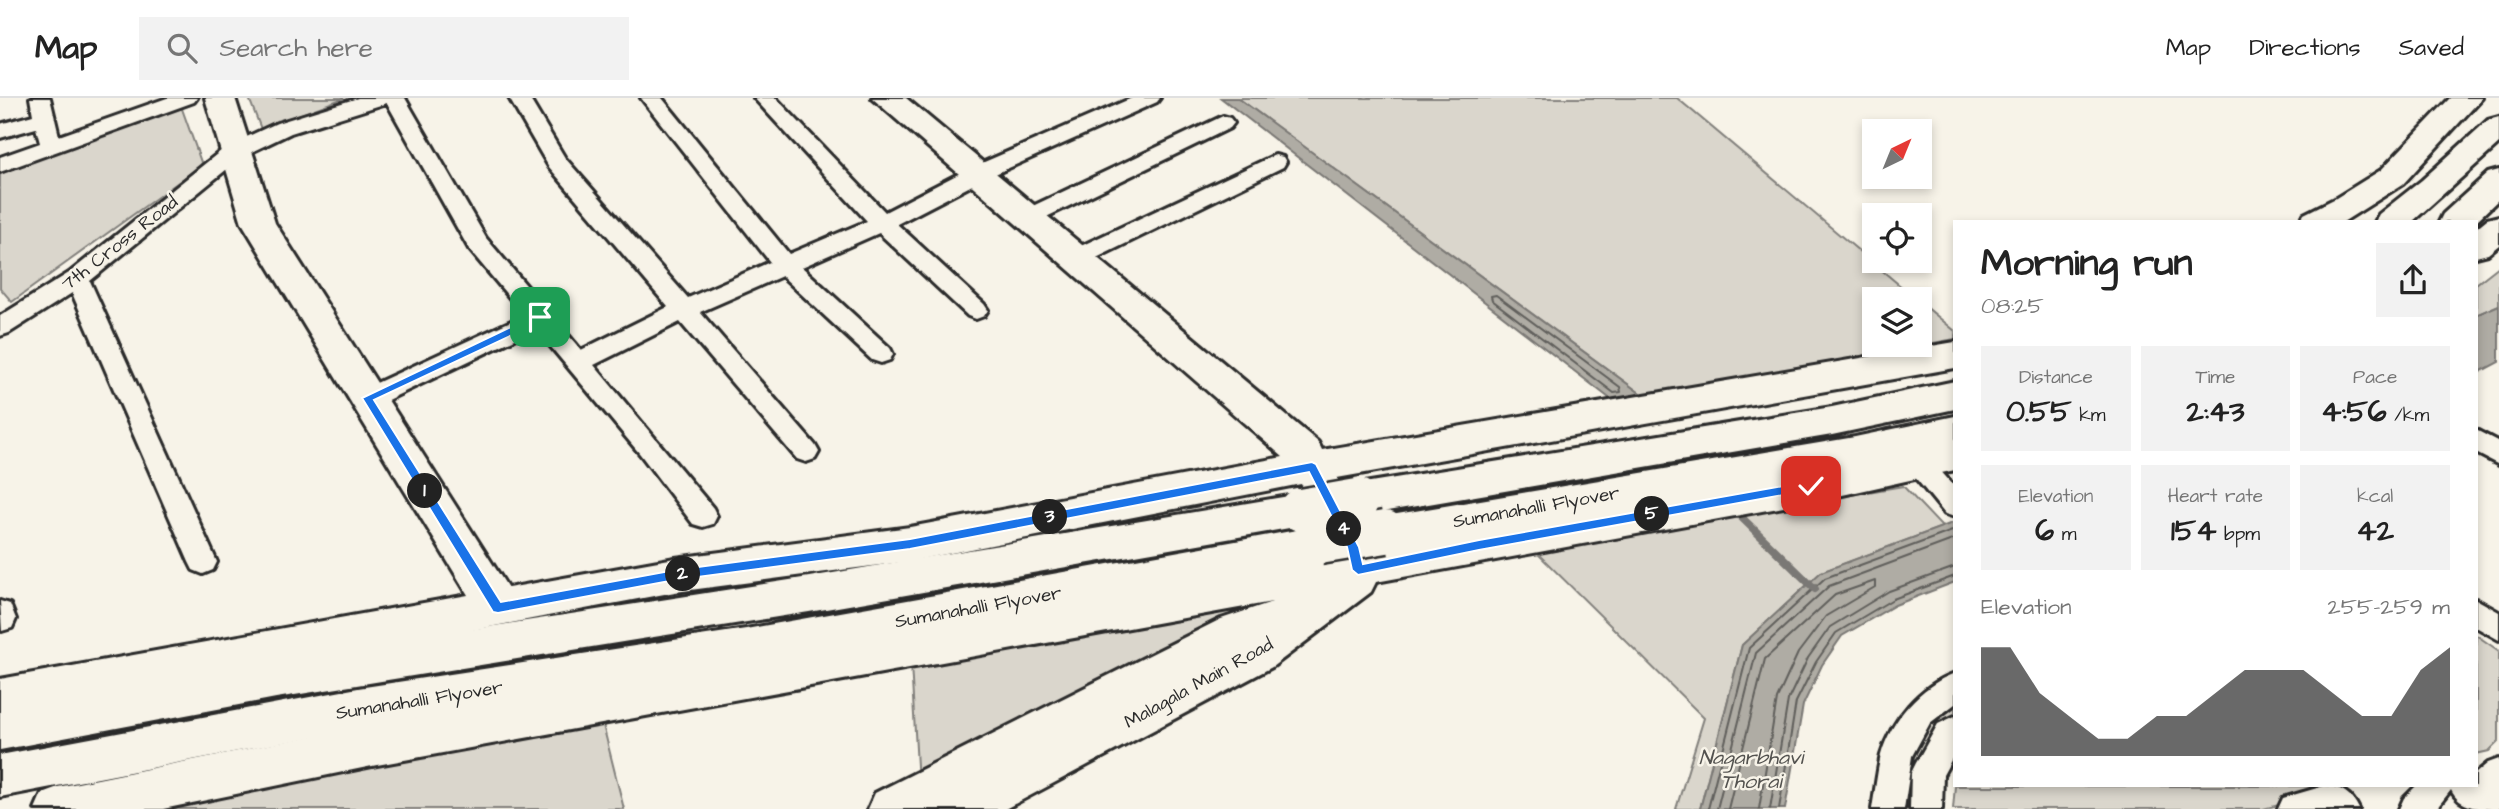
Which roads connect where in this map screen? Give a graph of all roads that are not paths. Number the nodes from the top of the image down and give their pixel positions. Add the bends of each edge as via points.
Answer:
1 (187, 98) edge
2 (220, 98) edge
3 (380, 98) edge
4 (396, 98) edge
5 (519, 98) edge
6 (651, 98) edge
7 (764, 98) edge
8 (887, 98) edge
9 (1150, 98) edge
10 (2467, 98) edge
11 (43, 108) edge
12 (1223, 123) dead end
13 (2499, 127) edge
14 (0, 131) edge
15 (51, 146) junction
16 (234, 152) junction
17 (1275, 162) dead end
18 (0, 165) edge
19 (976, 174) junction
20 (2499, 180) edge
21 (1028, 218) junction
22 (2320, 220) edge
23 (2394, 220) edge
24 (2457, 220) edge
25 (883, 223) junction
26 (2499, 227) edge
27 (2478, 244) edge
28 (1076, 258) junction
29 (786, 265) junction
30 (77, 279) junction
31 (683, 310) junction
32 (976, 310) dead end
33 (540, 317) junction
34 (0, 327) edge
35 (881, 354) dead end
36 (1953, 355) edge
37 (578, 362) junction
38 (1953, 396) edge
39 (368, 398) junction
40 (2478, 441) edge
41 (806, 452) dead end
42 (2499, 455) edge
43 (1944, 461) edge
44 (1312, 467) junction
45 (1953, 498) edge
46 (703, 516) dead end
47 (1310, 526) junction
48 (203, 562) dead end
49 (1358, 570) junction
50 (1326, 603) junction
51 (498, 608) junction
52 (2478, 612) edge
53 (2499, 628) edge
54 (1953, 688) edge
55 (0, 699) edge
56 (0, 730) edge
57 (1953, 731) edge
58 (2499, 773) edge
59 (0, 776) edge
60 (2436, 787) edge
61 (2479, 796) edge
62 (58, 809) edge
63 (891, 809) edge
64 (959, 809) edge
65 (1888, 809) edge
66 (1926, 809) edge
67 (2294, 809) edge
68 (2343, 809) edge
69 (2414, 809) edge

1 - 15 street
2 - 16 main road
3 - 16 street, 7th Cross Road via 284,128
4 - 33 street via 477,243
5 - 31 street via 557,162
6 - 29 street
7 - 25 street
8 - 19 main road
9 - 19 street
10 - 22 main road via 2392,177
11 - 14 street
11 - 15 street
12 - 21 street
13 - 23 main road
15 - 18 street
16 - 30 street, 7th Cross Road
16 - 39 main road via 259,223
17 - 28 street
19 - 21 main road
19 - 25 street
20 - 24 main road
21 - 28 main road
25 - 29 street
25 - 32 street
26 - 27 main road
28 - 44 main road via 1304,453
29 - 31 street
29 - 35 street
30 - 34 street, 7th Cross Road
30 - 48 street
31 - 37 street
31 - 41 street
33 - 37 street
33 - 39 street
36 - 44 main road
37 - 46 street
38 - 47 main road, Sumanahalli Flyover, bridge via 1358,500
39 - 51 main road
40 - 42 street
43 - 45 street
43 - 47 main road, Sumanahalli Flyover, bridge via 1855,452 1385,532
43 - 49 main road
44 - 49 main road via 1353,547
44 - 51 main road via 910,544 675,575
47 - 56 main road, Sumanahalli Flyover via 450,649
47 - 59 main road, Sumanahalli Flyover via 747,648 358,708
49 - 50 main road, Malagala Main Road via 1356,580
49 - 62 main road via 377,744
50 - 63 main road via 1236,632
50 - 64 main road, Malagala Main Road via 1257,654
51 - 55 main road
52 - 53 street
54 - 65 street via 1919,713 1897,754
57 - 66 street via 1927,773
58 - 61 street
60 - 69 street
67 - 68 street via 2330,799

